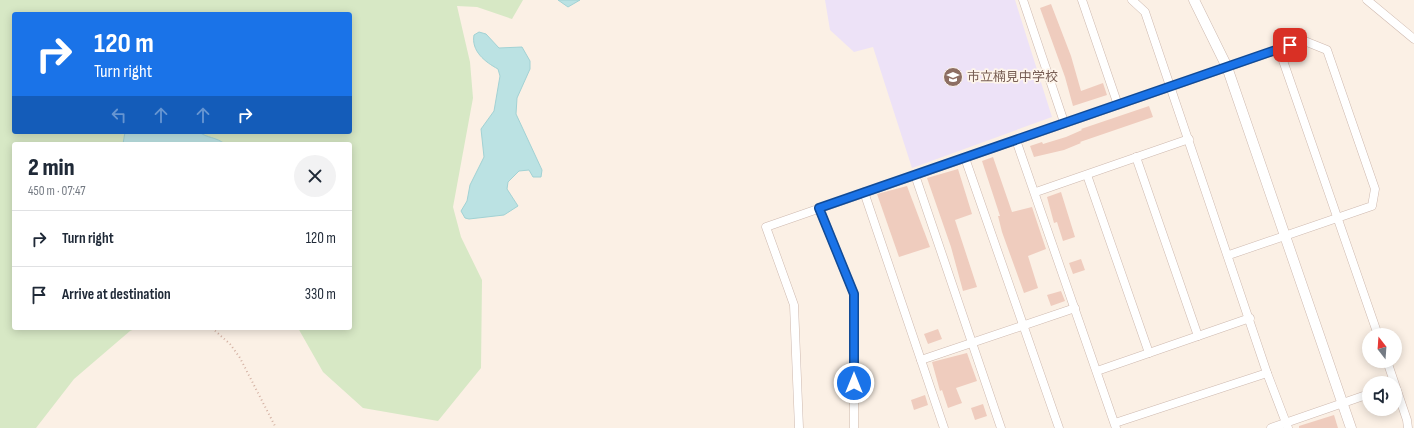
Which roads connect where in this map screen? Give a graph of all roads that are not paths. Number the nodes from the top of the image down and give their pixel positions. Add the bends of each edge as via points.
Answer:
1 (1023, 0) edge
2 (1082, 0) edge
3 (1132, 0) edge
4 (1194, 0) edge
5 (1367, 0) edge
6 (1414, 39) edge
7 (1279, 49) junction
8 (1227, 67) junction
9 (1172, 86) junction
10 (1118, 105) junction
11 (1064, 122) junction
12 (1189, 139) junction
13 (1016, 140) junction
14 (1136, 157) junction
15 (965, 158) junction
16 (915, 175) junction
17 (1086, 175) junction
18 (864, 192) junction
19 (1036, 192) junction
20 (819, 208) junction
21 (1336, 218) junction
22 (1285, 236) junction
23 (1229, 255) junction
24 (1075, 308) junction
25 (1250, 318) junction
26 (1023, 326) junction
27 (1375, 328) edge
28 (1198, 336) junction
29 (971, 342) junction
30 (1149, 353) junction
31 (921, 360) junction
32 (1097, 371) junction
33 (1268, 373) junction
34 (1362, 396) edge
35 (1343, 403) junction
36 (1402, 408) edge
37 (1287, 425) edge
38 (1115, 426) edge
39 (799, 428) edge
40 (854, 428) edge
41 (944, 428) edge
42 (1001, 428) edge
43 (1059, 428) edge
44 (1271, 428) edge
45 (1351, 428) edge
46 (1408, 428) edge

1 - 11 street
2 - 10 street
3 - 9 street via 1145,12
4 - 8 street
5 - 6 street
7 - 8 street
7 - 21 street
7 - 21 street via 1302,40 1327,50 1375,189 1372,206
8 - 9 street
8 - 22 street
9 - 10 street
9 - 12 street
10 - 11 street
11 - 13 street
12 - 14 street
12 - 23 street
13 - 15 street
13 - 19 street
14 - 17 street
14 - 28 street
15 - 16 street
15 - 26 street
16 - 18 street
16 - 29 street
17 - 19 street
17 - 30 street
18 - 20 street
18 - 31 street
19 - 24 street
20 - 39 street via 766,227 794,305
20 - 40 street via 854,294
21 - 22 street
21 - 27 street
22 - 23 street
22 - 35 street
23 - 25 street
24 - 26 street
24 - 32 street
25 - 28 street
25 - 33 street
26 - 29 street
26 - 43 street
28 - 30 street
29 - 31 street
29 - 42 street
30 - 32 street
31 - 41 street
32 - 38 street
33 - 37 street
33 - 38 street
34 - 35 street
35 - 37 street
35 - 45 street
36 - 46 street
37 - 44 street

